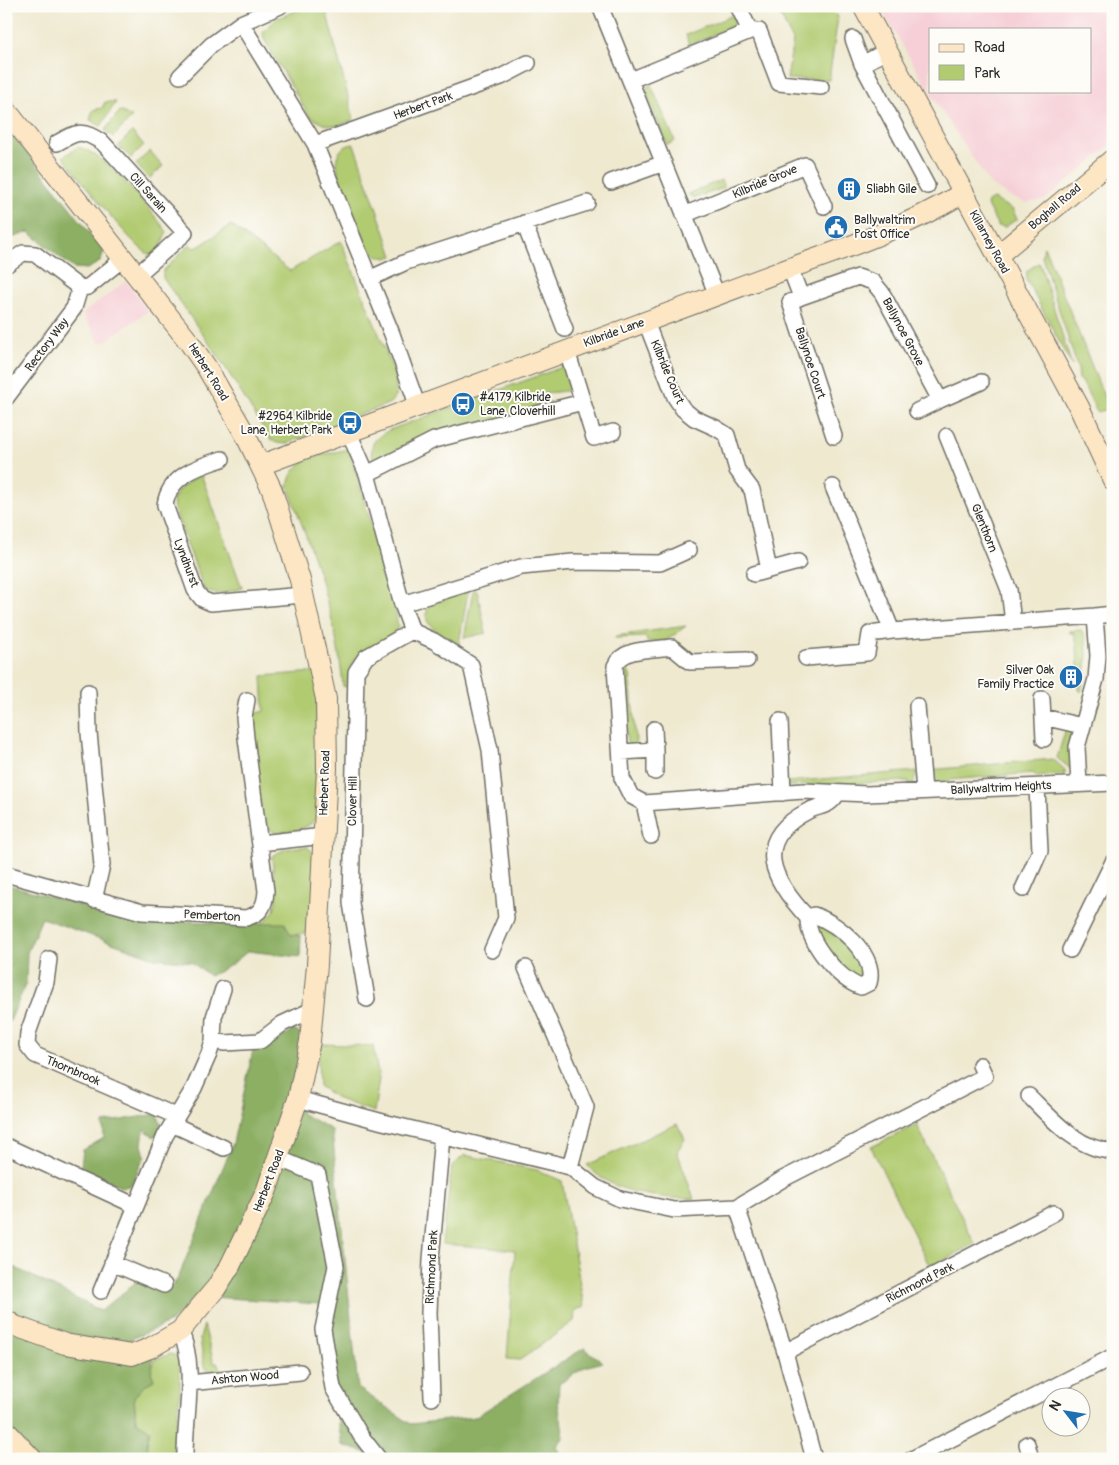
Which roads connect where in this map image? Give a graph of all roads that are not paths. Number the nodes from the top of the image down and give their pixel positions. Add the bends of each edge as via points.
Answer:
1 (280, 6) edge
2 (600, 6) edge
3 (738, 6) edge
4 (863, 6) edge
5 (241, 23) junction
6 (750, 31) junction
7 (853, 39) dead end
8 (887, 51) junction
9 (528, 63) dead end
10 (862, 64) junction
11 (180, 76) dead end
12 (631, 80) junction
13 (821, 87) dead end
14 (6, 110) edge
15 (57, 143) dead end
16 (315, 144) junction
17 (1113, 159) edge
18 (664, 163) junction
19 (611, 182) dead end
20 (927, 186) dead end
21 (963, 193) junction
22 (587, 203) dead end
23 (824, 206) dead end
24 (684, 215) junction
25 (524, 223) junction
26 (997, 256) junction
27 (124, 258) junction
28 (6, 265) edge
29 (790, 268) junction
30 (137, 275) junction
31 (369, 280) junction
32 (80, 288) junction
33 (717, 295) junction
34 (801, 297) junction
35 (646, 322) junction
36 (565, 329) dead end
37 (567, 351) junction
38 (981, 382) dead end
39 (6, 398) edge
40 (940, 400) junction
41 (575, 404) dead end
42 (418, 407) junction
43 (917, 411) dead end
44 (613, 432) dead end
45 (349, 433) junction
46 (834, 436) dead end
47 (947, 436) dead end
48 (222, 459) dead end
49 (261, 465) junction
50 (367, 474) junction
51 (1113, 480) edge
52 (833, 487) dead end
53 (689, 550) dead end
54 (798, 562) dead end
55 (769, 570) junction
56 (754, 574) dead end
57 (303, 595) junction
58 (402, 604) junction
59 (1113, 614) edge
60 (1095, 616) junction
61 (1013, 622) junction
62 (412, 631) junction
63 (892, 631) junction
64 (806, 658) dead end
65 (748, 660) dead end
66 (88, 692) dead end
67 (1042, 699) dead end
68 (247, 700) dead end
69 (917, 706) dead end
70 (1043, 717) junction
71 (780, 721) dead end
72 (1082, 726) junction
73 (654, 729) dead end
74 (1044, 739) dead end
75 (655, 750) junction
76 (621, 752) junction
77 (656, 772) dead end
78 (1113, 783) edge
79 (1079, 784) junction
80 (1037, 787) junction
81 (924, 791) junction
82 (783, 793) junction
83 (837, 794) junction
84 (644, 803) junction
85 (324, 836) junction
86 (651, 836) dead end
87 (260, 843) junction
88 (1113, 862) edge
89 (6, 874) edge
90 (1023, 889) dead end
91 (94, 900) junction
92 (808, 918) junction
93 (492, 950) dead end
94 (1070, 950) dead end
95 (49, 960) dead end
96 (526, 968) dead end
97 (223, 988) dead end
98 (367, 1000) dead end
99 (314, 1009) junction
100 (213, 1041) junction
101 (980, 1065) dead end
102 (1029, 1096) dead end
103 (298, 1099) junction
104 (174, 1120) junction
105 (442, 1136) junction
106 (6, 1146) edge
107 (224, 1148) dead end
108 (1113, 1151) edge
109 (278, 1158) junction
110 (570, 1167) junction
111 (136, 1206) junction
112 (737, 1207) junction
113 (1054, 1213) dead end
114 (112, 1263) junction
115 (164, 1286) dead end
116 (101, 1291) dead end
117 (6, 1320) edge
118 (180, 1332) junction
119 (785, 1352) junction
120 (1110, 1358) dead end
121 (300, 1372) dead end
122 (189, 1383) junction
123 (432, 1398) dead end
124 (6, 1431) edge
125 (32, 1459) edge
126 (185, 1459) edge
127 (379, 1459) edge
128 (814, 1459) edge
129 (912, 1459) edge

1 - 5 street
2 - 12 street
3 - 6 street
4 - 8 street, Killarney Road
5 - 11 street via 211,45
5 - 16 street
6 - 12 street
6 - 13 street via 759,32 779,83
7 - 10 street
8 - 10 street
8 - 21 street, Killarney Road
9 - 16 street, Herbert Park via 494,80
10 - 20 street
12 - 18 street
14 - 27 street, Herbert Road
15 - 30 street, Cill Sarain via 75,132 95,138 185,233
16 - 31 street
17 - 26 street, Boghall Road
18 - 19 street
18 - 24 street
21 - 26 street, Killarney Road
21 - 29 street, Kilbride Lane via 875,238
22 - 25 street
23 - 24 street, Kilbride Grove via 805,165
24 - 33 street
25 - 31 street via 406,262
25 - 36 street
26 - 51 street, Killarney Road via 1079,407
27 - 30 street, Herbert Road
27 - 32 street via 88,287
28 - 32 street via 22,253 35,254
29 - 33 street, Kilbride Lane
29 - 34 street
30 - 49 street, Herbert Road via 207,368
31 - 42 street
32 - 39 street, Rectory Way via 74,308
33 - 35 street, Kilbride Lane
34 - 40 street, Ballynoe Grove via 858,277 873,282
34 - 46 street, Ballynoe Court via 790,302
35 - 37 street, Kilbride Lane
35 - 55 street, Kilbride Court via 675,397 683,409 727,436 737,470 752,490
37 - 42 street, Kilbride Lane
37 - 44 street via 594,438
38 - 40 street
40 - 43 street
41 - 50 street via 434,440
42 - 45 street, Kilbride Lane
45 - 49 street, Kilbride Lane
45 - 50 street
47 - 61 street, Glenthorn via 1009,590
48 - 57 street, Lyndhurst via 198,466 173,483 166,495 165,505 196,590 202,599 211,603
49 - 57 street, Herbert Road via 286,532
50 - 58 street
52 - 63 street
53 - 58 street via 660,563 573,562 521,567
54 - 55 street
55 - 56 street
57 - 85 street, Herbert Road via 326,699
58 - 62 street
59 - 60 street
60 - 61 street
60 - 72 street via 1096,679
61 - 63 street
62 - 93 street via 470,665 490,750 505,898 506,918
62 - 98 street, Clover Hill via 366,657 356,672 351,903
63 - 64 street via 870,634 867,653
65 - 76 street via 690,662 672,647 619,657 615,666
66 - 91 street via 102,865
67 - 70 street
68 - 87 street, Pemberton via 245,731
69 - 81 street
70 - 72 street
70 - 74 street
71 - 82 street
72 - 79 street via 1077,747
73 - 75 street
75 - 76 street
75 - 77 street
76 - 84 street via 622,778 631,796
78 - 79 street, Ballywaltrim Heights
79 - 80 street, Ballywaltrim Heights
80 - 81 street, Ballywaltrim Heights
80 - 90 street via 1040,850
81 - 83 street, Ballywaltrim Heights
82 - 83 street, Ballywaltrim Heights
82 - 84 street, Ballywaltrim Heights
83 - 92 street via 828,804 790,821 778,837 772,857 775,873 786,895
84 - 86 street
85 - 87 street
85 - 99 street, Herbert Road
87 - 91 street, Pemberton via 266,891 263,909 256,916 142,912
88 - 94 street
89 - 91 street, Pemberton
92 - 92 street via 812,935 840,975 861,987 869,983 868,962 859,949 821,918 814,915
95 - 104 street, Thornbrook via 46,982 28,1033 27,1045 34,1055
96 - 110 street via 586,1107
97 - 100 street via 214,1017
99 - 100 street via 282,1024 260,1041
99 - 103 street, Herbert Road
100 - 104 street via 194,1088
101 - 112 street via 985,1076 783,1179
102 - 108 street via 1077,1139 1105,1151
103 - 105 street
103 - 109 street, Herbert Road
104 - 107 street, Thornbrook
104 - 111 street
105 - 110 street
105 - 123 street, Richmond Park via 431,1259
106 - 111 street
109 - 118 street, Herbert Road via 266,1192 230,1266
109 - 127 street via 318,1175 336,1266 323,1329 333,1388 361,1436
110 - 112 street via 595,1187 620,1199 674,1210
111 - 114 street
112 - 119 street
113 - 119 street, Richmond Park
114 - 115 street
114 - 116 street
117 - 118 street, Herbert Road via 65,1344 132,1355
118 - 122 street via 185,1341
119 - 128 street
120 - 129 street
121 - 122 street, Ashton Wood
122 - 126 street
124 - 125 street

